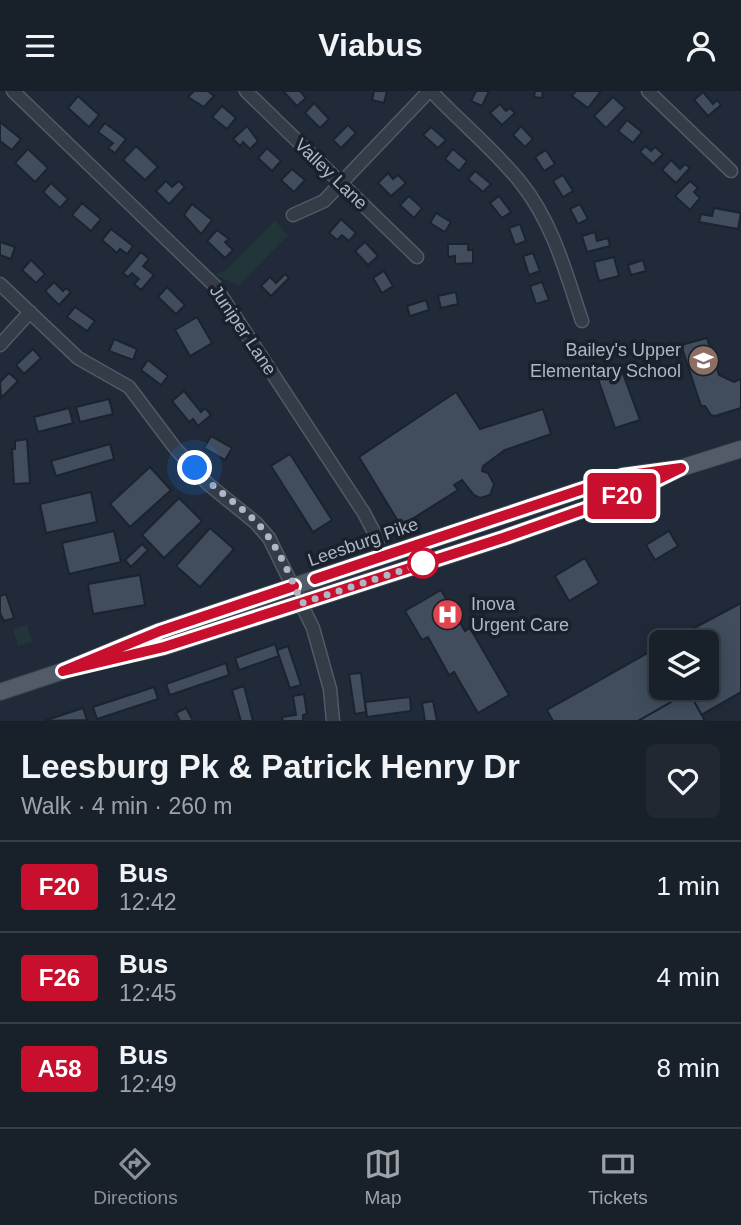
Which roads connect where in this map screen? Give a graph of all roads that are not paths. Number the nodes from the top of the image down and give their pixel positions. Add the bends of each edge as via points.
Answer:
1 (13, 91) edge
2 (246, 91) edge
3 (430, 91) edge
4 (648, 91) edge
5 (731, 171) dead end
6 (343, 183) junction
7 (293, 215) dead end
8 (417, 257) dead end
9 (0, 284) edge
10 (30, 312) junction
11 (582, 321) dead end
12 (0, 345) edge
13 (741, 449) edge
14 (681, 468) junction
15 (378, 540) dead end
16 (294, 586) junction
17 (302, 603) junction
18 (63, 671) junction
19 (0, 692) edge
20 (333, 721) edge

1 - 15 street, Juniper Lane via 215,286
2 - 6 street, Valley Lane
3 - 6 street
3 - 11 street via 497,156 533,200 557,247
4 - 5 street
6 - 7 street via 324,201
6 - 8 street, Valley Lane
9 - 10 street
10 - 12 street
10 - 16 street via 78,358 129,387 208,484 259,526
13 - 14 main road, Leesburg Pike
14 - 16 main road, Leesburg Pike via 622,476
14 - 17 main road, Leesburg Pike via 628,494
16 - 17 street
16 - 18 main road, Leesburg Pike via 160,631
17 - 18 main road, Leesburg Pike via 164,647
17 - 20 street via 325,667
18 - 19 main road, Leesburg Pike

